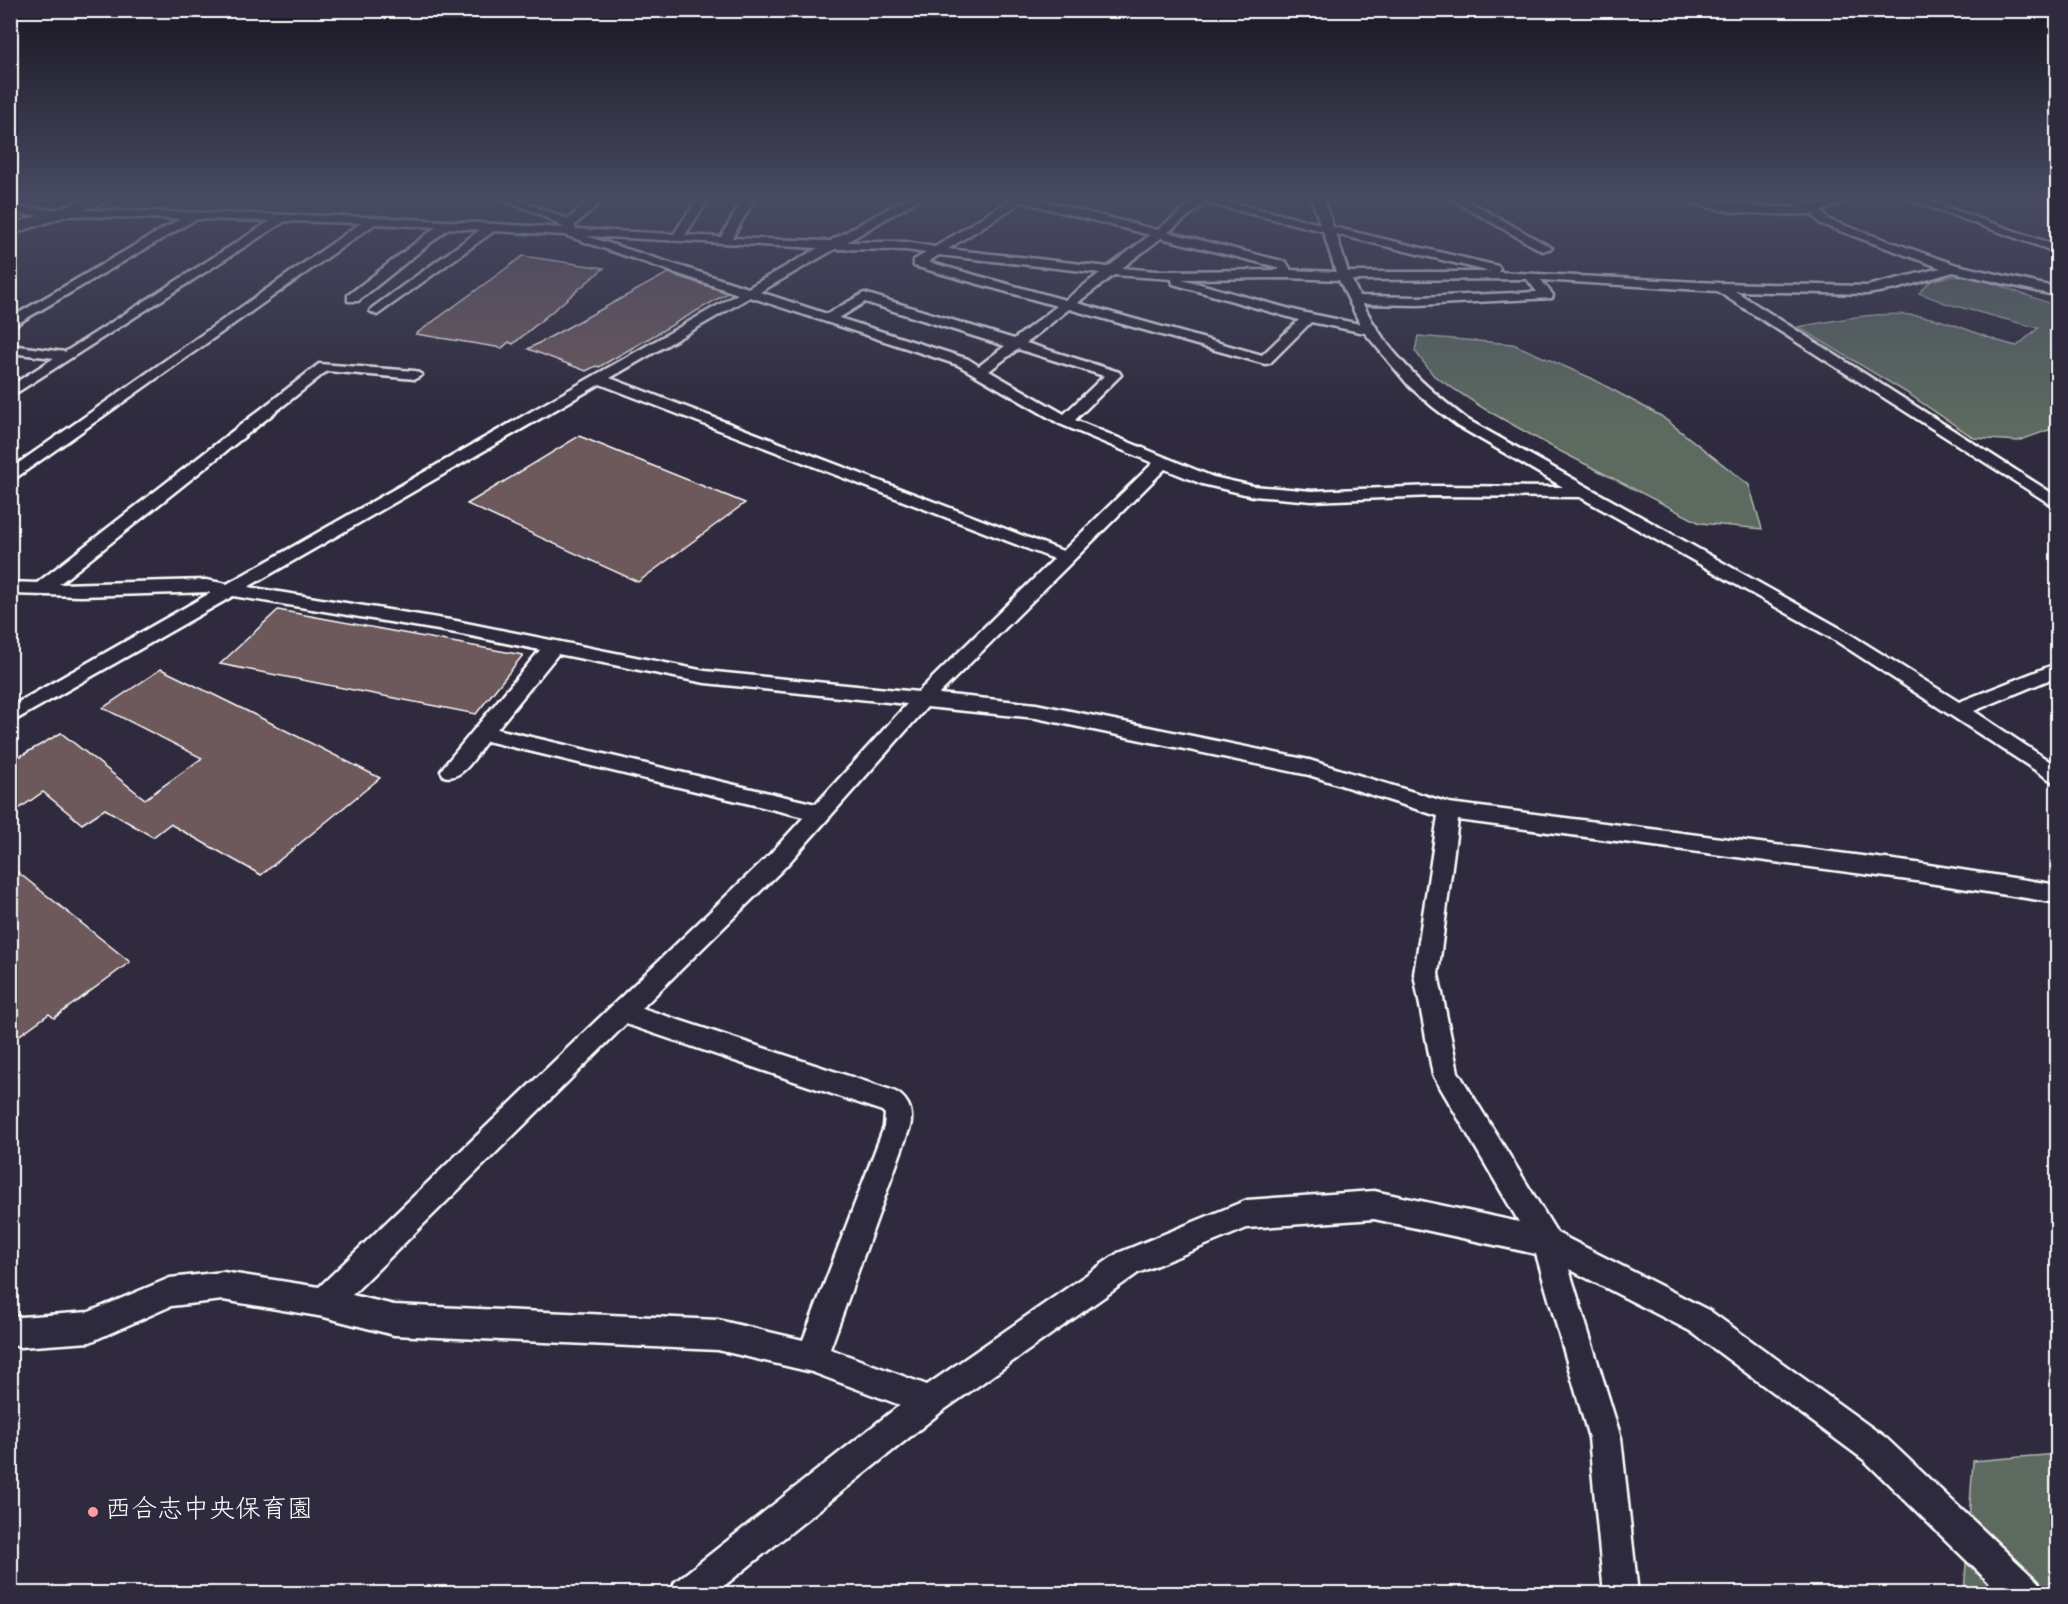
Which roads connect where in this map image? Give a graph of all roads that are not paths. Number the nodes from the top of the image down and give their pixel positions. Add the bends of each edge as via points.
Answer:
1 (95, 274) edge
2 (195, 274) edge
3 (297, 274) edge
4 (384, 274) edge
5 (428, 274) edge
6 (693, 274) edge
7 (785, 274) edge
8 (957, 274) edge
9 (1109, 274) edge
10 (1144, 274) edge
11 (1287, 274) joint
12 (1519, 274) edge
13 (1933, 274) edge
14 (1979, 274) edge
15 (1156, 275) junction
16 (1343, 275) junction
17 (1524, 275) junction
18 (1719, 287) junction
19 (2058, 292) edge
20 (753, 293) junction
21 (353, 298) dead end
22 (1354, 300) junction
23 (1067, 305) junction
24 (377, 311) dead end
25 (829, 318) junction
26 (1308, 318) junction
27 (10, 324) edge
28 (1369, 330) junction
29 (1017, 344) junction
30 (10, 349) edge
31 (68, 356) junction
32 (981, 371) junction
33 (415, 375) dead end
34 (599, 379) junction
35 (10, 393) edge
36 (1065, 421) junction
37 (1162, 463) junction
38 (10, 477) edge
39 (1584, 492) junction
40 (2058, 504) edge
41 (1066, 558) junction
42 (10, 588) edge
43 (41, 589) junction
44 (231, 590) junction
45 (553, 647) junction
46 (2058, 669) edge
47 (924, 698) junction
48 (1958, 710) junction
49 (10, 716) edge
50 (483, 733) junction
51 (451, 771) dead end
52 (2058, 778) edge
53 (1449, 811) junction
54 (820, 813) junction
55 (2058, 894) edge
56 (622, 1011) junction
57 (1547, 1243) junction
58 (324, 1302) junction
59 (10, 1329) edge
60 (812, 1356) junction
61 (930, 1401) junction
62 (687, 1593) edge
63 (1621, 1593) edge
64 (2026, 1593) edge

1 - 27 street
2 - 31 street
3 - 38 street
4 - 21 street
5 - 24 street
6 - 20 street
7 - 20 street
8 - 23 street
9 - 23 street
10 - 15 street
11 - 15 street
11 - 16 street
12 - 17 street
13 - 18 street via 1867,290
14 - 19 street
15 - 26 street
16 - 17 street
16 - 22 street
17 - 18 street
17 - 22 street via 1547,295
18 - 40 street
20 - 25 street
20 - 34 street
22 - 28 street
23 - 26 street via 1264,360
23 - 29 street
25 - 29 street via 864,297
25 - 32 street
26 - 28 street
28 - 39 street via 1414,383 1454,417
29 - 32 street
29 - 36 street via 1114,375
30 - 31 street
31 - 35 street
32 - 36 street
33 - 43 street via 324,367
34 - 41 street
34 - 44 street
36 - 37 street
37 - 39 street via 1208,481 1253,491 1312,496 1433,491
37 - 41 street
39 - 48 street via 1811,618
41 - 47 street
42 - 43 street
43 - 44 street via 206,586
44 - 45 street
44 - 49 street
45 - 47 street via 705,677
45 - 50 street
46 - 48 street
47 - 53 street via 1036,711 1309,768
47 - 54 street
48 - 52 street
50 - 51 street
50 - 54 street
53 - 55 street
53 - 57 street via 1426,974 1446,1075
54 - 56 street via 778,860
56 - 58 street
56 - 60 street via 891,1102 898,1108 897,1126
57 - 61 street via 1374,1206 1247,1214 1128,1263
57 - 63 street via 1605,1438
57 - 64 street via 1700,1321 1875,1449
58 - 59 street via 223,1286 170,1292 90,1327 20,1332
58 - 60 street via 394,1320 718,1335
60 - 61 street
61 - 62 street

